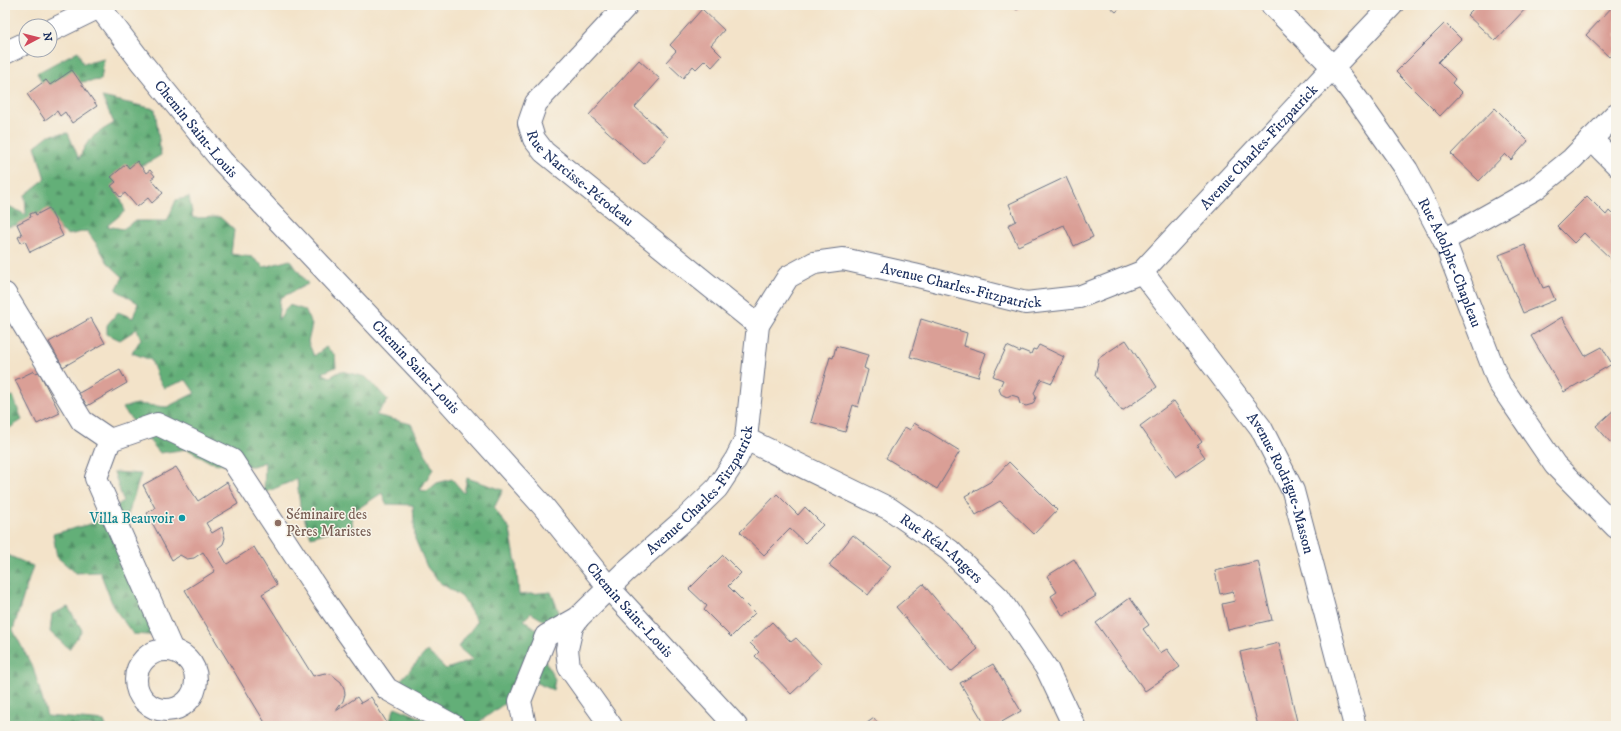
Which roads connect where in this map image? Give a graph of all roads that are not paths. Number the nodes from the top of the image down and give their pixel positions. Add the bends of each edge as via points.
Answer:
1 (627, 5) edge
2 (1272, 5) edge
3 (1392, 5) edge
4 (99, 6) edge
5 (58, 27) edge
6 (18, 46) edge
7 (5, 53) edge
8 (1333, 67) junction
9 (1616, 114) edge
10 (1591, 140) junction
11 (1616, 164) edge
12 (1444, 240) junction
13 (1142, 272) junction
14 (5, 294) edge
15 (758, 325) junction
16 (746, 439) junction
17 (110, 440) junction
18 (1616, 527) edge
19 (609, 588) junction
20 (578, 618) junction
21 (172, 650) junction
22 (175, 718) edge
23 (454, 726) edge
24 (525, 726) edge
25 (611, 726) edge
26 (736, 726) edge
27 (1074, 726) edge
28 (1355, 726) edge

1 - 15 street, Rue Narcisse-Pérodeau via 536,104 529,123 534,139 544,152
2 - 8 street, Rue Adolphe-Chapleau
3 - 8 street, Avenue Charles-Fitzpatrick
4 - 5 street
4 - 19 street, Chemin Saint-Louis via 222,161 430,381 543,506
6 - 7 street
8 - 12 street, Rue Adolphe-Chapleau via 1407,170
8 - 13 street, Avenue Charles-Fitzpatrick
9 - 10 street
10 - 11 street
10 - 12 street via 1535,189
12 - 18 street, Rue Adolphe-Chapleau via 1499,383 1555,465
13 - 15 street, Avenue Charles-Fitzpatrick via 1079,298 1026,303 843,259 814,263 788,277
13 - 28 street, Avenue Rodrigue-Masson via 1261,428 1293,491
14 - 17 street via 82,421
15 - 16 street, Avenue Charles-Fitzpatrick
16 - 19 street, Avenue Charles-Fitzpatrick via 717,488
16 - 27 street, Rue Réal-Angers via 890,509 949,550 999,598 1047,669
17 - 21 street via 96,478
17 - 23 street via 157,424 232,460 322,597 388,689
19 - 20 street, Avenue Charles-Fitzpatrick
19 - 26 street, Chemin Saint-Louis
20 - 24 street via 546,636 520,701
20 - 25 street via 572,627 568,649 569,667
21 - 22 street via 190,660 197,679 196,690 191,699
21 - 22 street via 157,651 144,659 138,667 136,686 146,703

